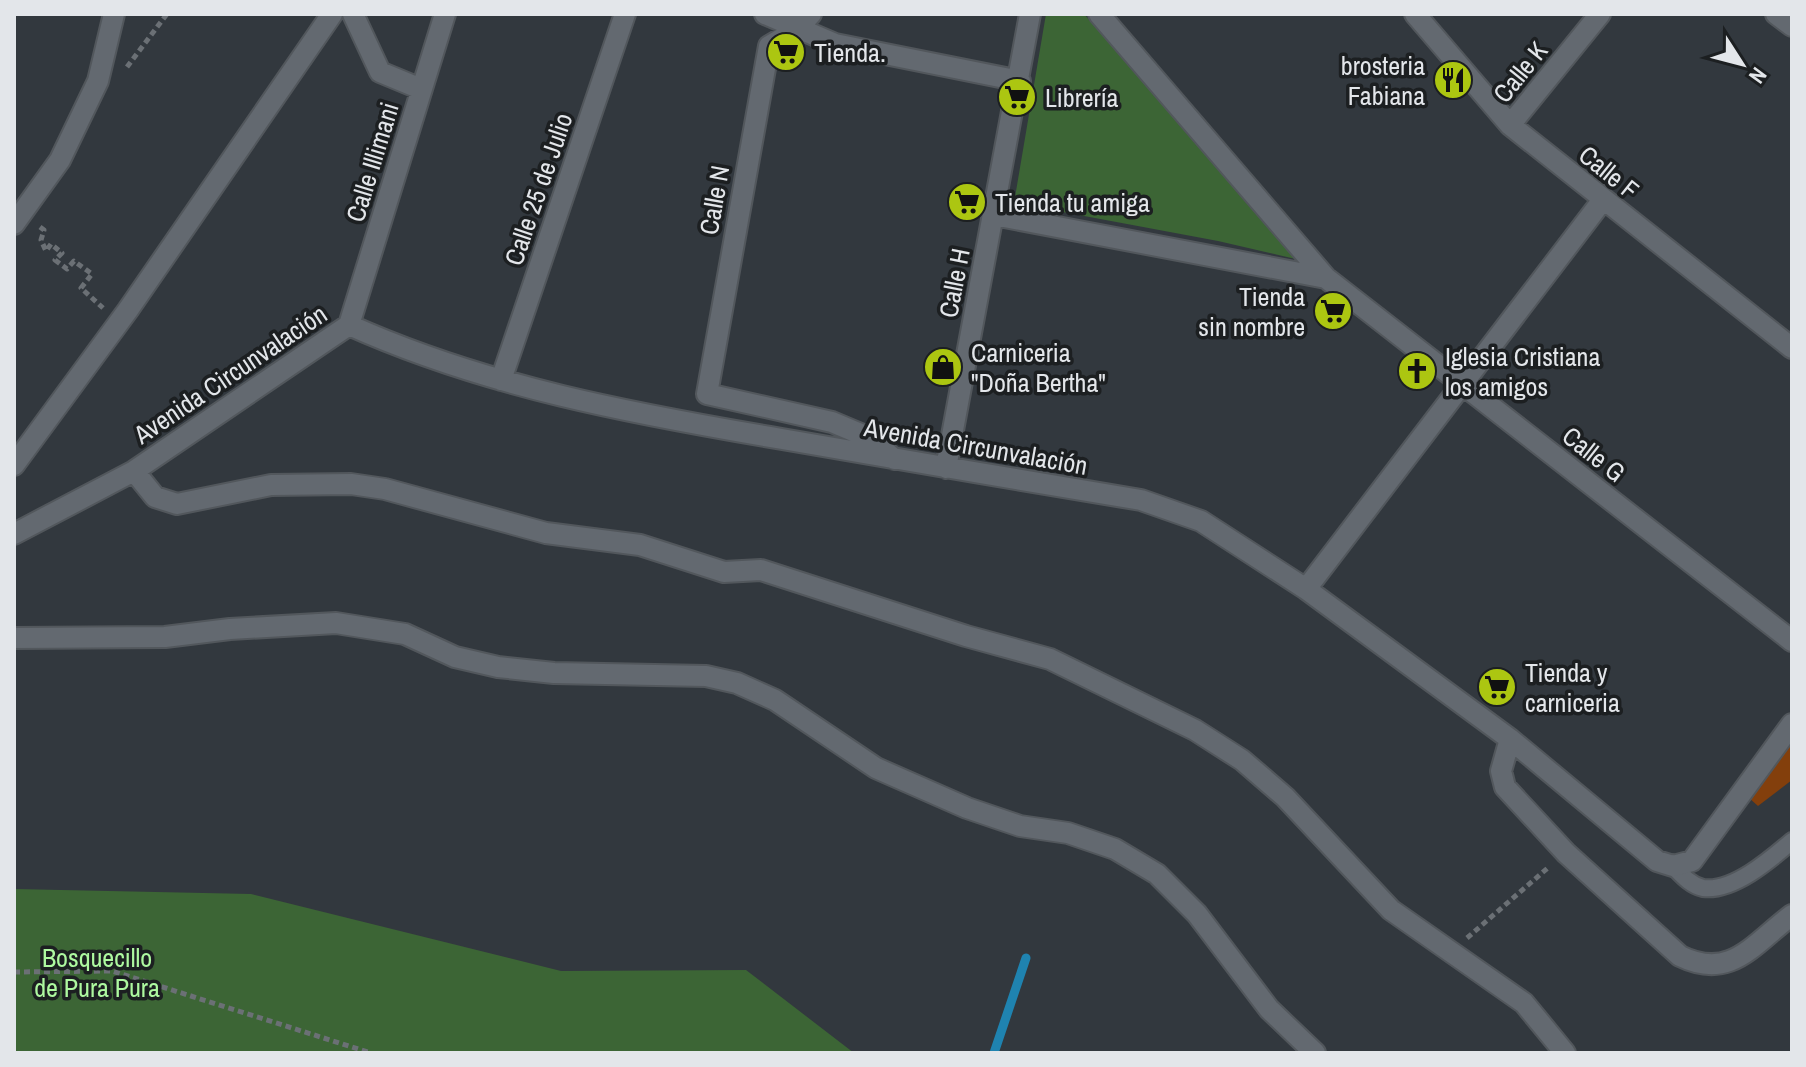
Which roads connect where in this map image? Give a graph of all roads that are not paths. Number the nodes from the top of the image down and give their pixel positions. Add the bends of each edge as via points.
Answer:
1 (114, 14) edge
2 (332, 14) edge
3 (353, 14) edge
4 (445, 14) edge
5 (625, 14) edge
6 (765, 14) edge
7 (811, 14) edge
8 (1030, 14) edge
9 (1099, 14) edge
10 (1415, 14) edge
11 (1600, 14) edge
12 (1776, 14) edge
13 (1792, 26) edge
14 (796, 30) junction
15 (1020, 81) junction
16 (421, 89) junction
17 (1510, 125) junction
18 (1602, 201) junction
19 (994, 215) junction
20 (14, 224) edge
21 (1326, 278) junction
22 (349, 325) junction
23 (1792, 348) edge
24 (501, 380) junction
25 (1461, 382) junction
26 (894, 459) junction
27 (14, 465) edge
28 (946, 468) junction
29 (134, 471) junction
30 (14, 534) edge
31 (1306, 589) junction
32 (14, 638) edge
33 (1792, 641) edge
34 (1792, 724) edge
35 (1510, 739) junction
36 (1792, 841) edge
37 (1673, 866) junction
38 (1792, 915) edge
39 (1315, 1053) edge
40 (1565, 1053) edge

1 - 20 street via 98,81 60,160
2 - 27 street
3 - 16 street via 380,72
4 - 16 street, Calle Illimani
5 - 24 street, Calle 25 de Julio
6 - 14 street
7 - 14 street, Calle N
8 - 15 street, Calle H
9 - 21 street, Calle G
10 - 17 street, Calle F
11 - 17 street, Calle K
12 - 13 street
14 - 15 street via 835,44
14 - 26 street, Calle N via 769,46 707,394 832,422 870,438
15 - 19 street, Calle H
16 - 22 street, Calle Illimani
17 - 18 street, Calle F
18 - 23 street, Calle F
18 - 25 street
19 - 21 street, Calle G
19 - 28 street, Calle H
21 - 25 street, Calle G
22 - 24 street, Avenida Circunvalación
22 - 29 street, Avenida Circunvalación
24 - 26 street, Avenida Circunvalación via 640,413
25 - 31 street
25 - 33 street, Calle G
26 - 28 street, Avenida Circunvalación
28 - 31 street, Avenida Circunvalación via 1141,500 1186,515
29 - 30 street, Avenida Circunvalación
29 - 40 street via 155,497 177,504 271,485 385,489 546,533 640,545 724,572 761,570 1050,659 1195,730 1242,760 1285,797 1391,910 1524,1003
31 - 35 street, Avenida Circunvalación
32 - 39 street via 165,637 336,623 405,634 455,657 498,667 706,676 737,683 775,700 876,768 1020,826 1068,833 1115,849 1157,874 1197,914 1269,1009
34 - 37 street via 1692,861
35 - 37 street, Avenida Circunvalación via 1657,861
35 - 38 street via 1501,771 1505,787 1566,853 1680,956 1701,967 1735,960
36 - 37 lane via 1721,886 1704,888 1689,882

